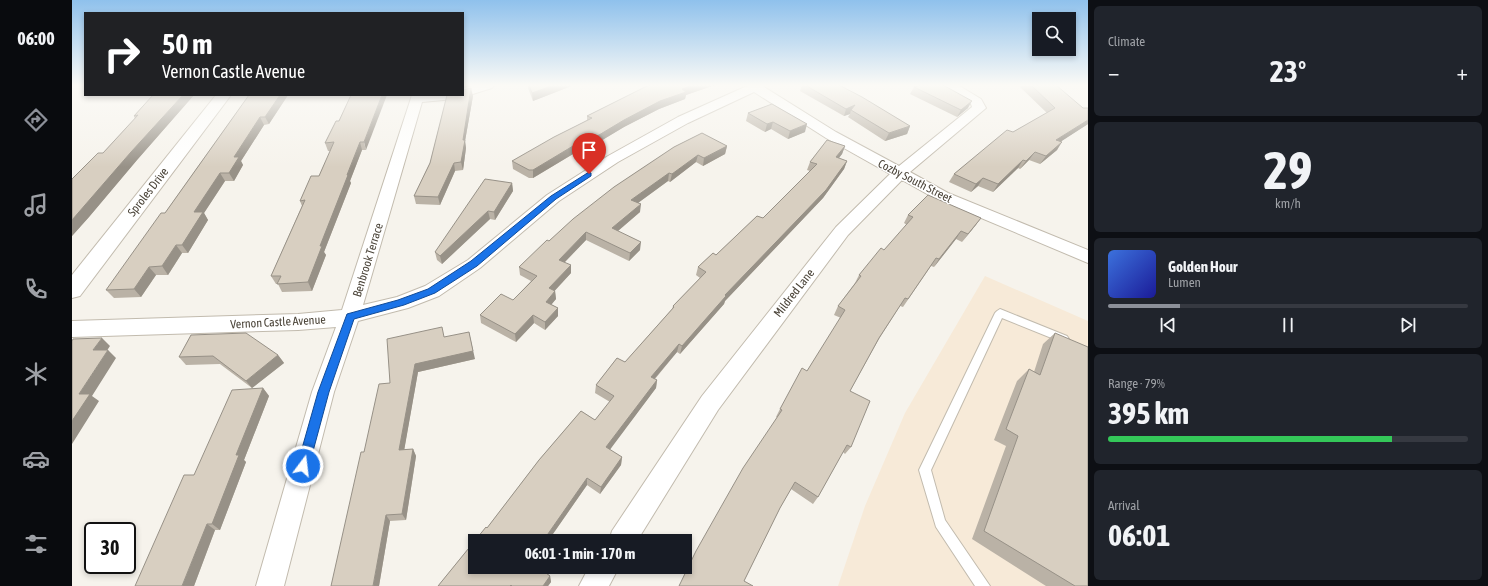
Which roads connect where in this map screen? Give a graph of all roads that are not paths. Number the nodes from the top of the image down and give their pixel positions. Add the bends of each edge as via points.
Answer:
1 (210, 112) edge
2 (413, 112) edge
3 (699, 112) edge
4 (795, 112) edge
5 (974, 112) edge
6 (899, 174) junction
7 (1088, 257) edge
8 (72, 290) edge
9 (350, 317) junction
10 (72, 329) edge
11 (1073, 342) edge
12 (626, 534) edge
13 (601, 574) edge
14 (270, 586) edge
15 (593, 586) edge
16 (983, 586) edge

1 - 8 street, Sproles Drive
2 - 9 street, Benbrook Terrace
3 - 9 street, Vernon Castle Avenue via 613,158 553,198 474,264 432,291
4 - 6 street, Cozby South Street
5 - 6 street, Mildred Lane
6 - 7 street, Cozby South Street via 942,196
6 - 12 street, Mildred Lane via 842,231 710,403
9 - 10 street, Vernon Castle Avenue via 298,322
9 - 14 street, Benbrook Terrace via 323,392
11 - 16 lane via 1000,313 925,470 940,523
13 - 15 street

